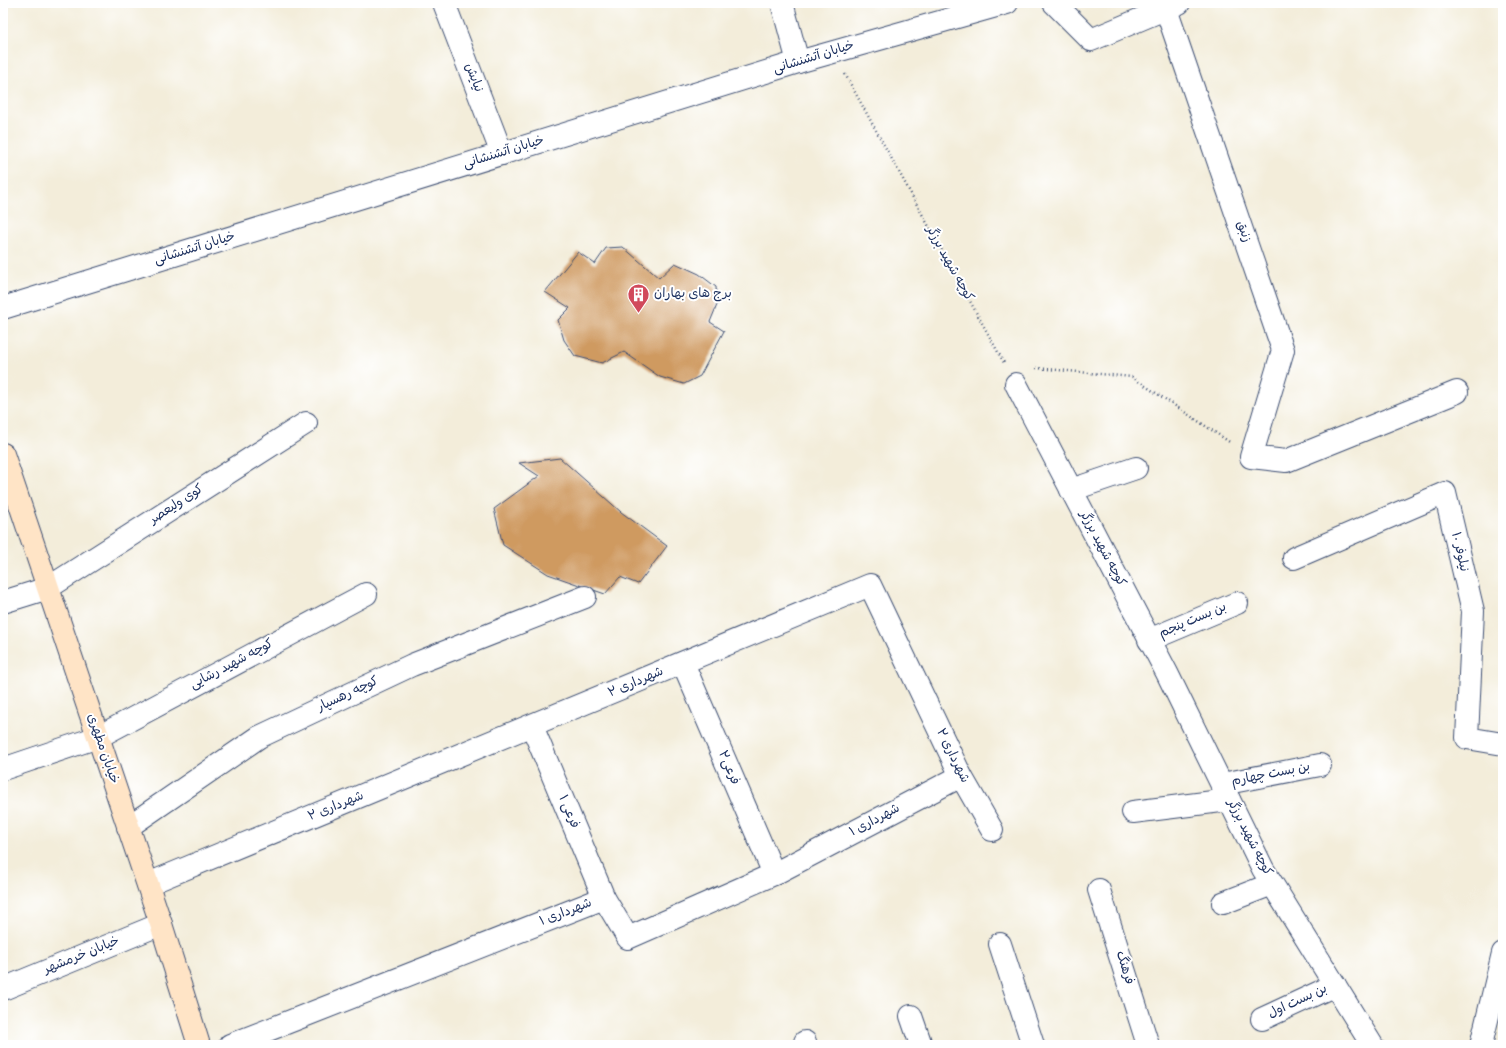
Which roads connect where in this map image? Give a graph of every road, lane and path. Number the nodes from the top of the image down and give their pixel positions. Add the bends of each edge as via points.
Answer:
1 (444, 3) edge
2 (782, 3) edge
3 (1007, 3) edge
4 (1054, 3) edge
5 (1173, 6) edge
6 (833, 52) junction
7 (798, 62) junction
8 (502, 154) junction
9 (3, 308) edge
10 (1022, 376) junction
11 (1457, 392) dead end
12 (306, 423) dead end
13 (3, 454) edge
14 (1251, 457) junction
15 (1136, 468) dead end
16 (1071, 490) junction
17 (1294, 558) dead end
18 (48, 588) junction
19 (366, 594) dead end
20 (585, 597) dead end
21 (3, 602) edge
22 (1237, 603) dead end
23 (1149, 640) junction
24 (683, 663) junction
25 (532, 726) junction
26 (98, 737) junction
27 (1503, 744) edge
28 (1320, 765) dead end
29 (3, 769) edge
30 (961, 776) junction
31 (1225, 792) junction
32 (1133, 812) dead end
33 (128, 827) junction
34 (992, 830) dead end
35 (774, 874) junction
36 (148, 884) junction
37 (1272, 884) junction
38 (1100, 890) dead end
39 (604, 898) junction
40 (1223, 903) dead end
41 (161, 924) junction
42 (1000, 944) dead end
43 (1503, 953) edge
44 (1335, 985) junction
45 (3, 989) edge
46 (911, 1016) dead end
47 (1262, 1019) dead end
48 (199, 1045) edge
49 (230, 1045) edge
50 (921, 1045) edge
51 (1033, 1045) edge
52 (1148, 1045) edge
53 (1372, 1045) edge
54 (1481, 1045) edge

1 - 8 street, نیایش
2 - 7 street
3 - 6 street, خیابان آتشنشانی
4 - 5 street via 1091,40
5 - 14 street, زنبق via 1283,350
6 - 7 street, خیابان آتشنشانی
6 - 10 path, کوچه شهید برزگر
7 - 8 street, خیابان آتشنشانی
8 - 9 street, خیابان آتشنشانی
10 - 14 path via 1132,377
10 - 16 street, کوچه شهید برزگر
11 - 14 street via 1286,461
12 - 18 street, کوی ولیعصر
13 - 18 main road, خیابان مطهری
15 - 16 street
16 - 23 street, کوچه شهید برزگر
17 - 27 street, نیلوفر ۱۰ via 1445,494 1473,611 1467,738
18 - 21 street, کوی ولیعصر
18 - 26 main road, خیابان مطهری
19 - 26 street, کوچه شهید رشایی
20 - 33 street, کوچه رهسپار via 412,665 259,737
22 - 23 street, بن بست پنجم
23 - 31 street, کوچه شهید برزگر
24 - 25 street, شهرداری ۲
24 - 30 street, شهرداری ۲ via 870,585
24 - 35 street, فرعی۲
25 - 36 street, شهرداری ۲
25 - 39 street, فرعی ۱
26 - 29 street, کوچه شهید رشایی
26 - 33 main road, خیابان مطهری
28 - 31 street, بن بست چهارم
30 - 34 street, شهرداری ۲
30 - 35 street, شهرداری ۱
31 - 32 street, بن بست چهارم
31 - 37 street, کوچه شهید برزگر
33 - 36 main road, خیابان مطهری
35 - 39 street, شهرداری ۱ via 628,938
36 - 41 main road, خیابان مطهری
37 - 40 street
37 - 44 street, کوچه شهید برزگر
38 - 52 street, فرهنگ
39 - 49 street, شهرداری ۱
41 - 45 street, خیابان خرمشهر
41 - 48 main road, خیابان مطهری
42 - 51 street
43 - 54 street
44 - 47 street, بن بست اول
44 - 53 street, کوچه شهید برزگر
46 - 50 street

